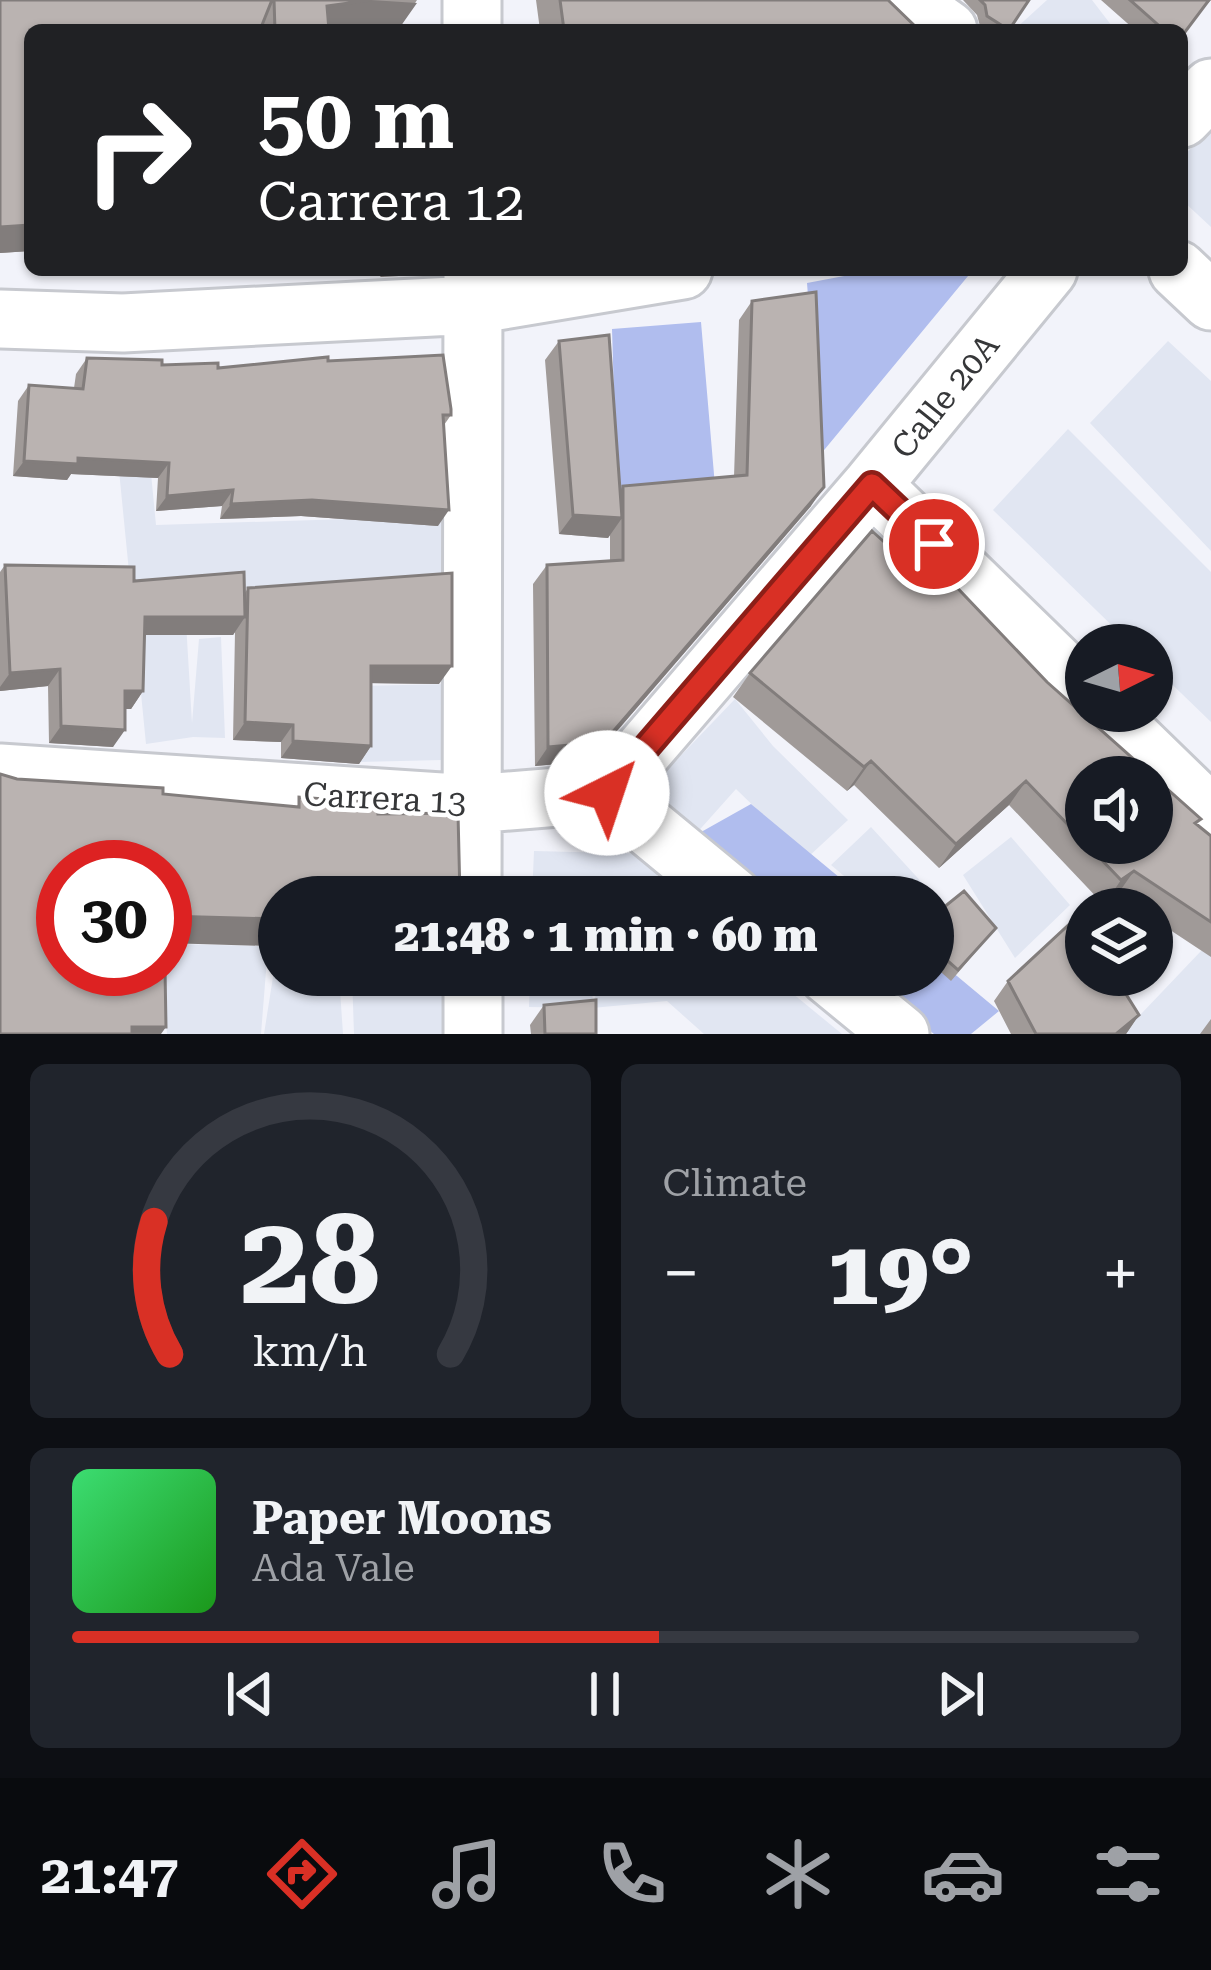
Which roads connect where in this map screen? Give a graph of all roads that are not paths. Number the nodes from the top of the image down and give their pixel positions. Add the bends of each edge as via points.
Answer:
1 (905, 0) edge
2 (939, 24) edge
3 (1211, 88) edge
4 (1188, 112) edge
5 (609, 276) edge
6 (1043, 276) edge
7 (1184, 276) edge
8 (472, 287) edge
9 (1211, 301) edge
10 (0, 319) edge
11 (872, 485) junction
12 (1065, 673) edge
13 (1126, 732) edge
14 (0, 773) edge
15 (607, 793) junction
16 (472, 804) junction
17 (1211, 815) edge
18 (472, 876) edge
19 (708, 876) edge
20 (472, 996) edge
21 (853, 996) edge
22 (473, 1034) edge
23 (899, 1034) edge

1 - 2 street
3 - 4 street
5 - 8 street
6 - 11 street, Calle 20A
7 - 9 street
8 - 10 street via 123,323
8 - 16 street
11 - 12 street
11 - 15 street, Calle 20A
13 - 17 street
14 - 16 street, Carrera 13
15 - 16 street, Carrera 13
15 - 19 street
16 - 18 street
20 - 22 street
21 - 23 street

